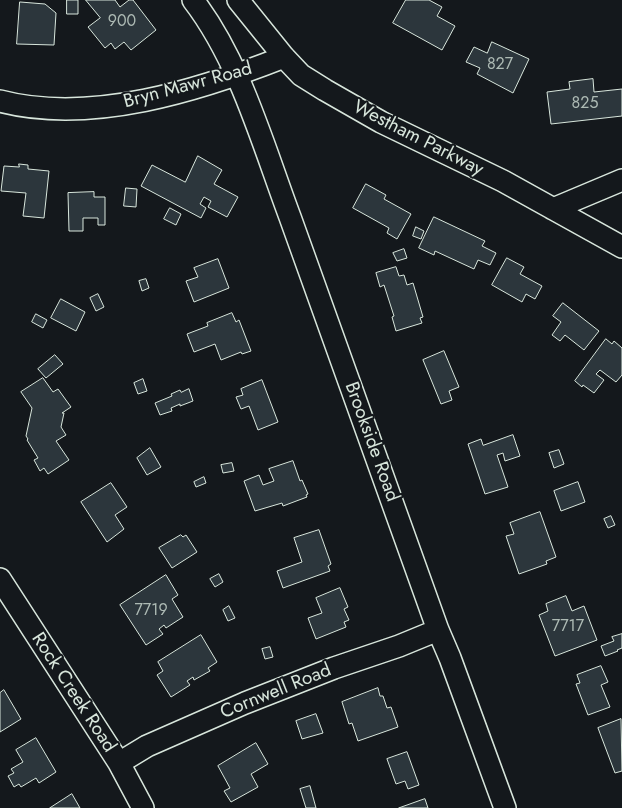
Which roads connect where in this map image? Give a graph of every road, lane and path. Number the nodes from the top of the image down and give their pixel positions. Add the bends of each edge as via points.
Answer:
1 (193, 0) edge
2 (238, 0) edge
3 (284, 58) junction
4 (237, 76) junction
5 (0, 101) edge
6 (622, 180) edge
7 (553, 209) junction
8 (622, 247) edge
9 (0, 579) edge
10 (438, 630) junction
11 (119, 763) junction
12 (143, 808) edge
13 (506, 808) edge

1 - 4 street
2 - 3 street, Westham Parkway
3 - 4 street, Bryn Mawr Road
3 - 7 street, Westham Parkway via 301,75 365,113
4 - 5 street, Bryn Mawr Road via 173,94 109,106 51,108
4 - 10 street, Brookside Road
6 - 7 street
7 - 8 street, Westham Parkway
9 - 11 street, Rock Creek Road
10 - 11 street, Cornwell Road via 246,703 147,746
10 - 13 street, Brookside Road
11 - 12 street, Rock Creek Road

